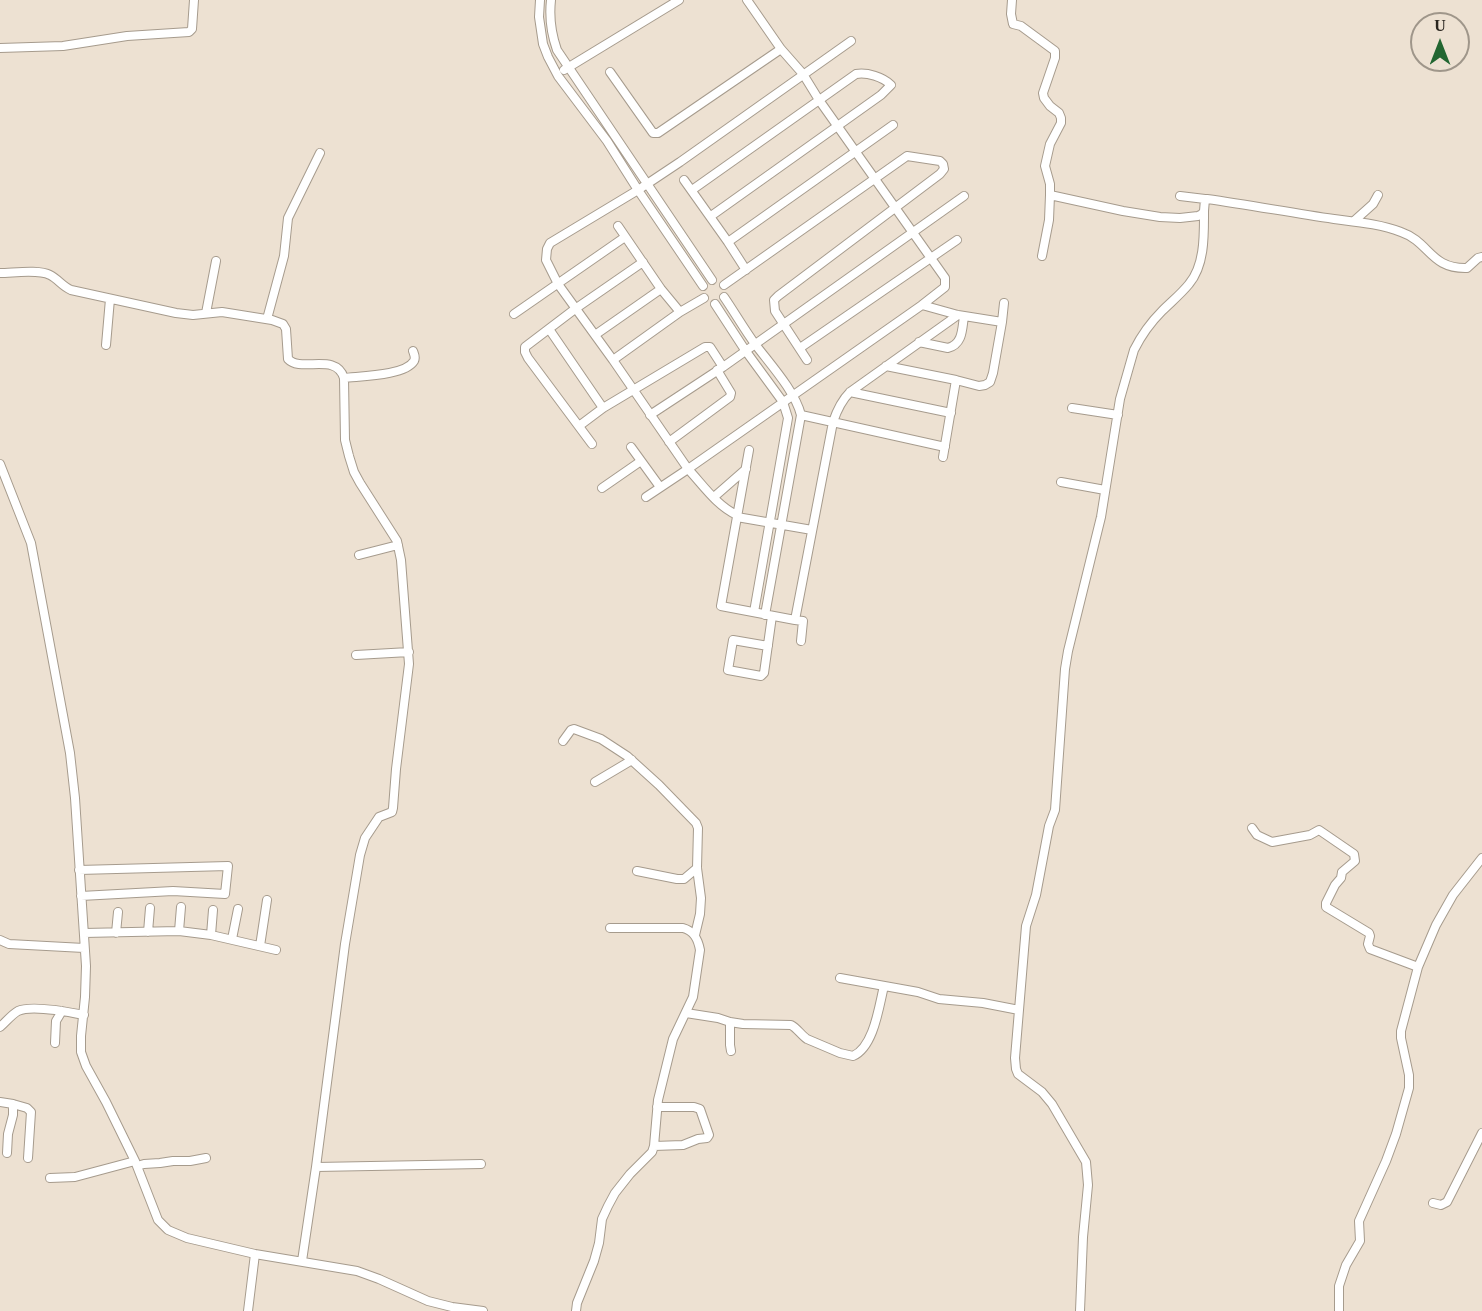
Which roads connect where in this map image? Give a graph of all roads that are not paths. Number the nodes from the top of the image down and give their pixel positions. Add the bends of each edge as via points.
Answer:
1 (194, 0) edge
2 (540, 0) edge
3 (551, 0) edge
4 (679, 0) edge
5 (747, 0) edge
6 (1012, 0) edge
7 (851, 41) dead end
8 (0, 48) edge
9 (781, 49) junction
10 (568, 67) junction
11 (610, 72) dead end
12 (803, 75) junction
13 (558, 76) junction
14 (819, 100) junction
15 (838, 125) junction
16 (893, 126) dead end
17 (856, 152) junction
18 (320, 153) dead end
19 (875, 179) junction
20 (684, 180) dead end
21 (646, 183) junction
22 (638, 190) junction
23 (692, 190) junction
24 (1050, 195) junction
25 (1378, 195) dead end
26 (964, 196) dead end
27 (1180, 196) dead end
28 (1205, 199) junction
29 (896, 208) junction
30 (1203, 211) junction
31 (711, 216) junction
32 (1354, 221) junction
33 (618, 226) dead end
34 (913, 233) junction
35 (626, 237) junction
36 (957, 240) dead end
37 (728, 242) junction
38 (1042, 256) dead end
39 (1482, 257) edge
40 (931, 258) junction
41 (216, 261) dead end
42 (643, 262) junction
43 (746, 270) junction
44 (0, 273) edge
45 (712, 280) junction
46 (558, 284) junction
47 (724, 285) junction
48 (703, 286) junction
49 (661, 289) junction
50 (724, 297) junction
51 (704, 298) junction
52 (110, 299) junction
53 (1004, 303) dead end
54 (715, 304) junction
55 (922, 305) junction
56 (575, 309) junction
57 (680, 312) junction
58 (206, 313) junction
59 (514, 314) dead end
60 (961, 316) junction
61 (267, 319) junction
62 (784, 322) junction
63 (1002, 322) junction
64 (549, 329) junction
65 (595, 335) junction
66 (919, 342) junction
67 (755, 344) junction
68 (106, 345) dead end
69 (800, 348) junction
70 (746, 350) junction
71 (414, 351) dead end
72 (613, 360) junction
73 (807, 360) dead end
74 (886, 366) junction
75 (720, 369) junction
76 (344, 378) junction
77 (956, 380) junction
78 (633, 390) junction
79 (850, 392) junction
80 (792, 396) junction
81 (783, 402) junction
82 (603, 408) junction
83 (1072, 408) dead end
84 (951, 413) junction
85 (650, 415) junction
86 (801, 415) junction
87 (1118, 415) junction
88 (832, 422) junction
89 (579, 426) junction
90 (669, 442) junction
91 (592, 444) dead end
92 (631, 447) dead end
93 (945, 447) junction
94 (749, 450) dead end
95 (943, 457) dead end
96 (641, 461) junction
97 (0, 464) edge
98 (746, 469) junction
99 (688, 470) junction
100 (1061, 482) dead end
101 (602, 488) dead end
102 (660, 488) junction
103 (1106, 490) junction
104 (646, 497) dead end
105 (714, 497) junction
106 (737, 517) junction
107 (770, 522) junction
108 (782, 524) junction
109 (812, 530) junction
110 (398, 545) junction
111 (359, 555) dead end
112 (754, 612) junction
113 (769, 615) junction
114 (795, 620) junction
115 (801, 641) dead end
116 (768, 646) junction
117 (409, 652) junction
118 (356, 655) dead end
119 (563, 741) dead end
120 (632, 760) junction
121 (596, 782) dead end
122 (1252, 828) dead end
123 (1482, 858) edge
124 (698, 868) junction
125 (79, 870) junction
126 (637, 871) dead end
127 (81, 896) junction
128 (267, 900) dead end
129 (181, 907) dead end
130 (150, 908) dead end
131 (238, 909) dead end
132 (213, 910) dead end
133 (118, 912) dead end
134 (610, 928) dead end
135 (179, 931) junction
136 (148, 932) junction
137 (84, 933) junction
138 (117, 933) junction
139 (211, 935) junction
140 (695, 935) junction
141 (232, 939) junction
142 (0, 940) edge
143 (260, 946) junction
144 (84, 948) junction
145 (276, 950) dead end
146 (1418, 967) junction
147 (840, 978) dead end
148 (884, 986) junction
149 (1018, 1010) junction
150 (62, 1011) junction
151 (686, 1013) junction
152 (84, 1015) junction
153 (730, 1022) junction
154 (0, 1027) edge
155 (55, 1043) dead end
156 (731, 1051) dead end
157 (0, 1102) edge
158 (13, 1104) junction
159 (657, 1107) junction
160 (1482, 1133) edge
161 (654, 1146) junction
162 (7, 1153) dead end
163 (28, 1158) dead end
164 (206, 1158) dead end
165 (136, 1163) junction
166 (481, 1164) dead end
167 (316, 1167) junction
168 (50, 1178) dead end
169 (1433, 1203) dead end
170 (255, 1254) junction
171 (302, 1261) junction
172 (248, 1311) edge
173 (483, 1311) edge
174 (576, 1311) edge
175 (1080, 1311) edge
176 (1339, 1311) edge

1 - 8 street via 189,32 63,46
2 - 13 street via 541,38
3 - 10 street via 552,37
4 - 10 street
5 - 9 street
6 - 24 street via 1013,24 1021,26 1056,55 1043,93 1061,118 1045,166
7 - 12 street
9 - 11 street via 658,133 653,133
9 - 12 street
10 - 13 street
10 - 21 street
12 - 14 street
12 - 21 street
13 - 22 street
14 - 15 street
14 - 15 street via 856,74 889,82 890,87 882,95
14 - 23 street
15 - 17 street
15 - 31 street
16 - 17 street
17 - 19 street
17 - 37 street
18 - 61 street via 288,218 284,256
19 - 29 street
19 - 29 street via 906,156 943,164 940,174
19 - 43 street
20 - 23 street
21 - 22 street
21 - 45 street
22 - 46 street via 550,243 546,260
22 - 48 street
23 - 31 street
24 - 30 street via 1160,217 1198,216
24 - 38 street
25 - 32 street
26 - 34 street
27 - 28 street
28 - 30 street
28 - 32 street
29 - 34 street
29 - 62 street via 774,300 775,311
30 - 87 street via 1202,252 1194,275 1138,342
31 - 37 street
32 - 39 street via 1416,239 1436,260 1449,266 1467,268
33 - 35 street
34 - 40 street
34 - 62 street
35 - 42 street
35 - 46 street
36 - 40 street
37 - 43 street
40 - 55 street via 945,279 945,286
40 - 69 street
41 - 58 street
42 - 49 street
42 - 56 street
43 - 47 street
44 - 52 street via 43,272 70,290
45 - 47 street
45 - 48 street
46 - 56 street
46 - 59 street
47 - 50 street
48 - 51 street
49 - 57 street
49 - 65 street
50 - 54 street
50 - 67 street
51 - 54 street
51 - 57 street
52 - 58 street via 176,313
52 - 68 street
53 - 63 street
54 - 70 street
55 - 60 street
55 - 80 street
56 - 64 street
56 - 65 street
57 - 72 street
58 - 61 street
60 - 63 street
60 - 66 street
60 - 66 street via 959,340 953,347
61 - 76 street via 285,326 290,362 336,367
62 - 67 street
62 - 69 street
63 - 77 street via 990,382 979,386
64 - 82 street
64 - 89 street via 528,343 525,352
65 - 72 street
66 - 74 street
67 - 70 street
67 - 80 street
69 - 73 street
70 - 75 street
70 - 81 street
71 - 76 street via 414,361 397,371
72 - 78 street
74 - 77 street
74 - 79 street
75 - 78 street via 710,347 705,347
75 - 85 street
75 - 90 street via 730,397
76 - 110 street via 345,440 354,472
77 - 84 street
78 - 82 street
78 - 85 street
79 - 84 street
79 - 88 street
80 - 81 street
80 - 86 street
81 - 99 street
81 - 107 street via 788,418
82 - 89 street
83 - 87 street
84 - 93 street
85 - 90 street
86 - 88 street
86 - 108 street
87 - 103 street
88 - 93 street
88 - 109 street
89 - 91 street
90 - 99 street
92 - 96 street
93 - 95 street
94 - 98 street
96 - 101 street
96 - 102 street
97 - 125 street via 34,553 70,753
98 - 105 street
98 - 106 street
99 - 102 street
99 - 105 street
100 - 103 street
102 - 104 street
103 - 149 street via 1066,660 1056,802 1026,926
105 - 106 street
106 - 107 street
106 - 112 street via 721,606
107 - 108 street
107 - 112 street
108 - 109 street
108 - 113 street
109 - 114 street
110 - 111 street
110 - 117 street
112 - 113 street
113 - 114 street
113 - 116 street
114 - 115 street via 803,621
116 - 116 street via 761,676 728,670 733,640
117 - 118 street
117 - 167 street via 393,808 379,817 365,838 353,892
119 - 120 street via 571,730 577,729 601,739
120 - 121 street
120 - 124 street via 696,823
122 - 146 street via 1272,842 1320,830 1354,854 1355,861 1342,872 1326,907 1369,933 1370,949
123 - 146 street via 1453,896
124 - 126 street via 684,879
124 - 140 street via 701,898
125 - 127 street
125 - 127 street via 228,866 225,894 173,891
127 - 137 street
128 - 143 street
129 - 135 street
130 - 136 street
131 - 141 street
132 - 139 street
133 - 138 street
134 - 140 street via 682,928
135 - 136 street
135 - 139 street
136 - 138 street
137 - 138 street
137 - 144 street
139 - 141 street
140 - 151 street via 700,950 693,997
141 - 143 street
142 - 144 street via 9,944
143 - 145 street
144 - 152 street
146 - 176 street via 1401,1031 1409,1088 1386,1161 1359,1221 1360,1241 1339,1286
147 - 148 street
148 - 149 street via 939,999
148 - 153 street via 869,1039 863,1050 853,1056 807,1039 793,1026
149 - 175 street via 1016,1069 1052,1104 1086,1162
150 - 152 street
150 - 154 street via 22,1010
150 - 155 street via 56,1022
151 - 153 street
151 - 159 street via 673,1039
152 - 165 street via 82,1058
153 - 156 street
157 - 158 street
158 - 162 street
158 - 163 street via 31,1112
159 - 161 street
159 - 161 street via 700,1108 708,1136 683,1145
160 - 169 street via 1447,1202
161 - 174 street via 608,1206
164 - 165 street
165 - 168 street via 75,1177
165 - 170 street via 158,1220 168,1230
166 - 167 street
167 - 171 street
170 - 171 street
170 - 172 street
171 - 173 street via 370,1275 428,1301

